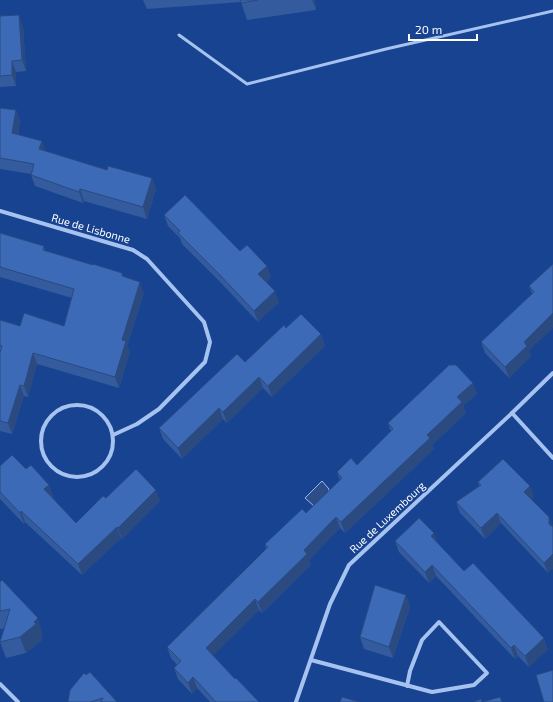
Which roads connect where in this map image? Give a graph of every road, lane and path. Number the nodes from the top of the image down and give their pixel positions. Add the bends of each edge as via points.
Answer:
1 (553, 11) edge
2 (179, 35) dead end
3 (0, 211) edge
4 (553, 373) edge
5 (512, 413) junction
6 (113, 435) junction
7 (553, 458) edge
8 (311, 660) junction
9 (0, 684) edge
10 (407, 686) junction
11 (18, 702) edge
12 (296, 702) edge

1 - 2 lane via 247,84
3 - 6 street, Rue de Lisbonne via 133,250 147,259 204,322 210,342 205,362 159,409 137,424
4 - 5 street, Rue de Luxembourg
5 - 7 street
5 - 8 street, Rue de Luxembourg via 350,564 330,604
6 - 6 street via 110,458 94,474 83,477 60,474 44,457 41,446 41,434 45,423 64,406 77,404 89,406 100,413
8 - 10 street
8 - 12 street, Rue de Luxembourg
9 - 11 street
10 - 10 street via 432,692 439,691 474,685 487,673 438,622 422,640

